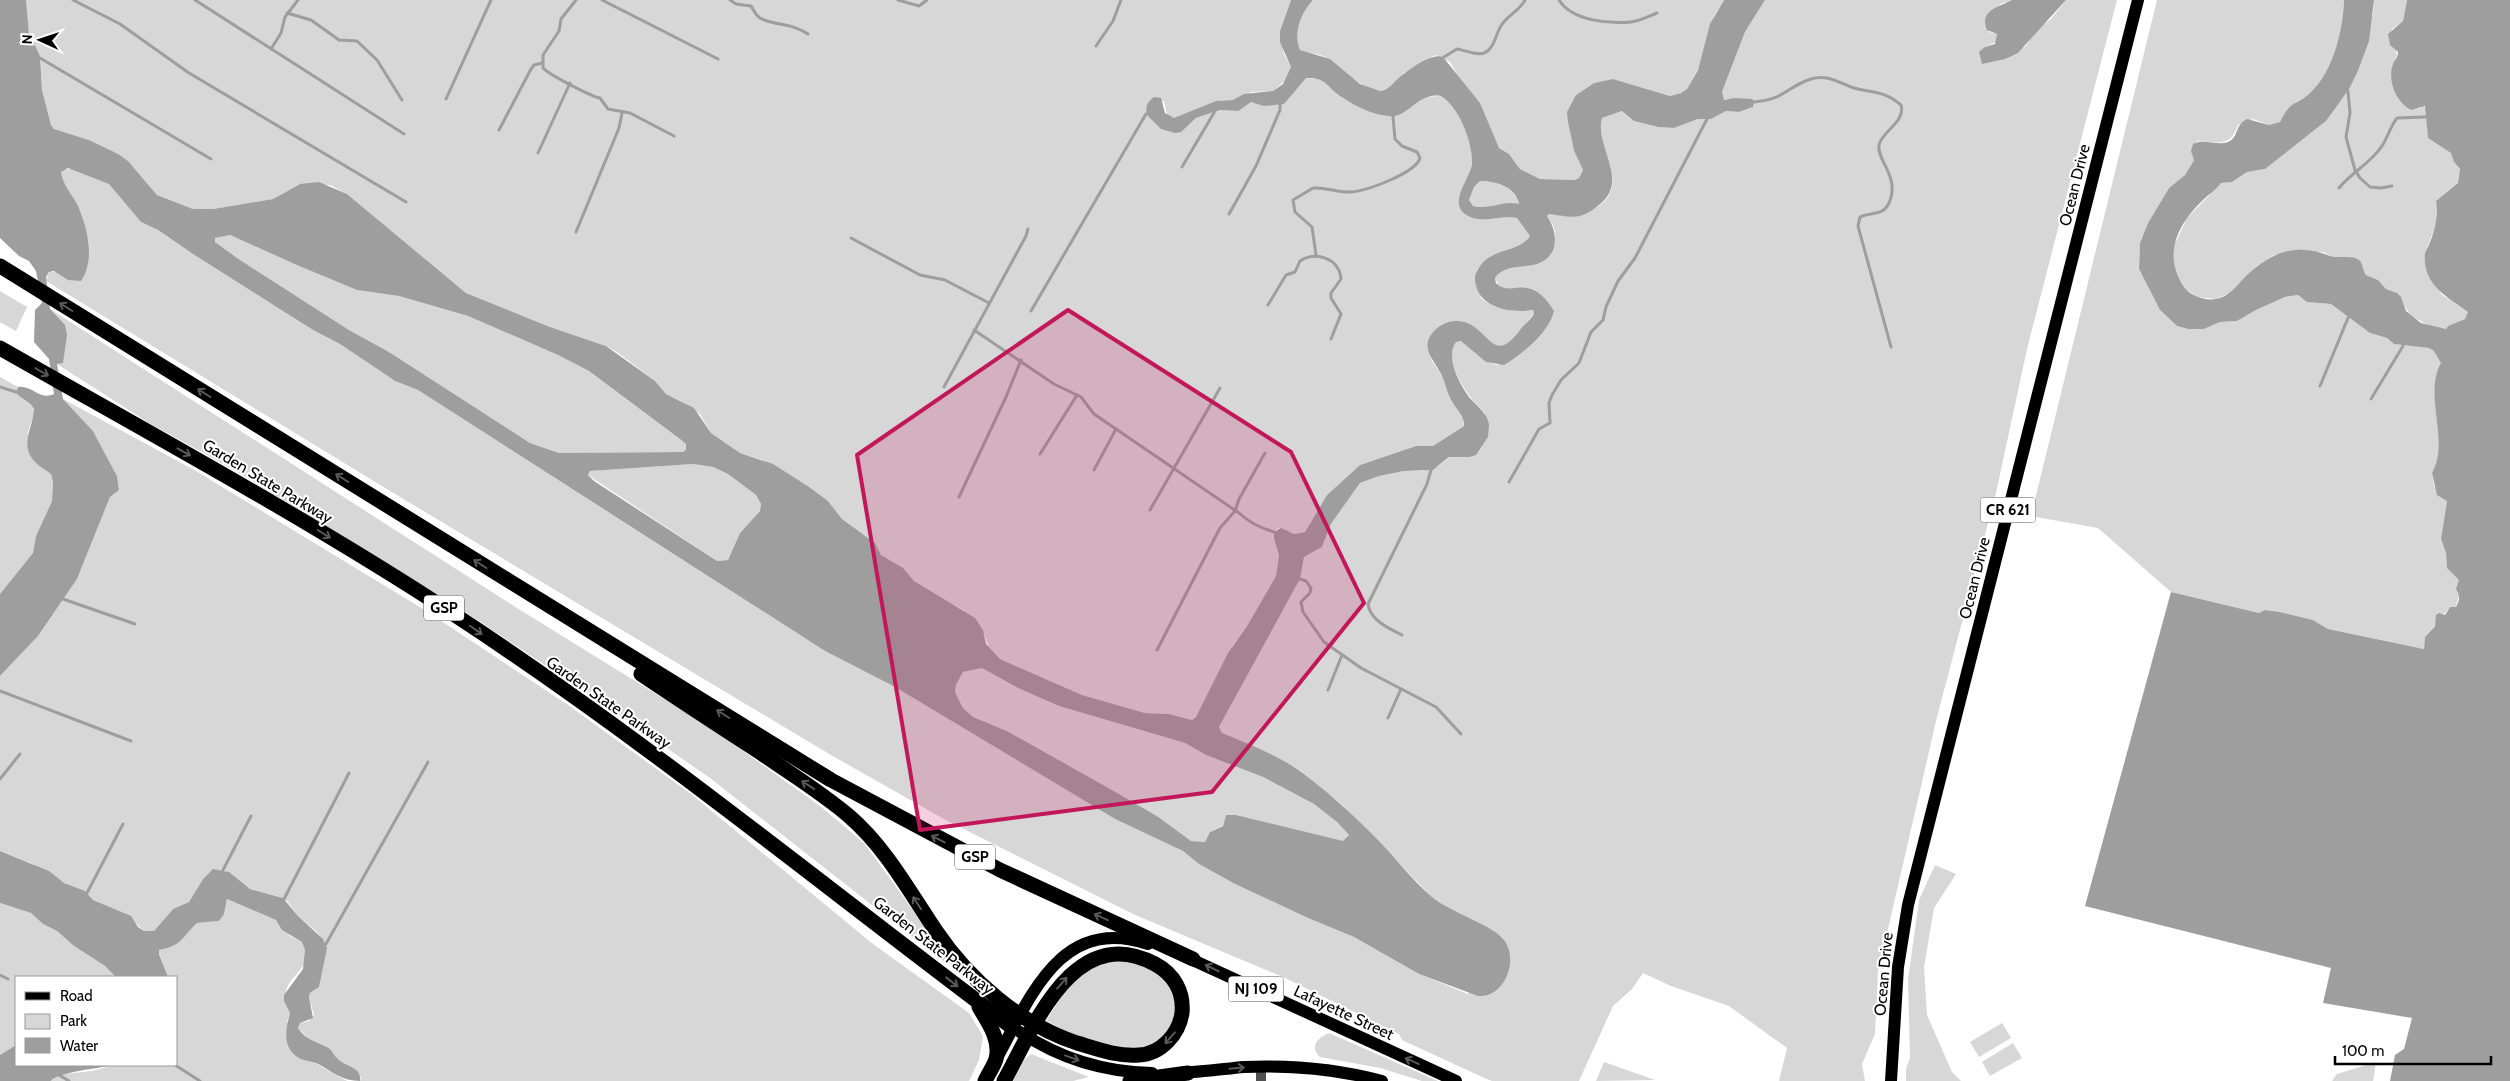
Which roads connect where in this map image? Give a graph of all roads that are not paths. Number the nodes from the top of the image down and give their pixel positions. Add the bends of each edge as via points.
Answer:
1 (2138, 0) edge
2 (0, 266) edge
3 (0, 348) edge
4 (521, 590) junction
5 (1193, 959) junction
6 (974, 999) junction
7 (1022, 1014) junction
8 (1036, 1024) junction
9 (1013, 1028) junction
10 (1028, 1038) junction
11 (996, 1059) junction
12 (1892, 1061) junction
13 (1261, 1067) junction
14 (1188, 1073) junction
15 (985, 1081) edge
16 (1004, 1081) edge
17 (1130, 1081) edge
18 (1261, 1081) edge
19 (1382, 1081) edge
20 (1456, 1081) edge
21 (1886, 1081) edge
22 (1891, 1081) edge
23 (1896, 1081) edge

1 - 12 main road, Ocean Drive / CR 621 via 1908,905 1898,968
4 -> 2 highway, GSP
3 -> 6 highway, Garden State Parkway / GSP via 250,489 456,615 672,768
5 -> 4 highway, GSP via 1017,878 898,817 780,750
7 -> 4 highway via 979,983 963,966 879,848 851,818 818,791 605,650
5 - 7 main road, NJ 109 via 1134,939 1115,938 1086,943 1063,956 1049,970
20 -> 5 main road, Lafayette Street / NJ 109
6 - 9 highway, Garden State Parkway / GSP
6 - 11 highway via 993,1030
7 - 8 highway
7 - 9 main road, NJ 109
8 -> 8 highway via 1066,978 1080,967 1104,957 1130,956 1154,964 1173,977 1181,1000 1182,1014 1175,1032 1159,1049 1144,1055 1129,1056 1097,1049
8 - 10 highway
9 - 10 main road, Garden State Parkway / GSP
9 - 11 main road, NJ 109
10 -> 14 main road, Garden State Parkway / GSP via 1093,1065 1141,1073
10 - 16 highway
11 - 15 highway, NJ 109
12 - 21 main road
12 - 22 main road, Ocean Drive / CR 621
12 - 23 main road
14 -> 13 main road
13 - 18 street
13 - 19 main road via 1327,1070
14 - 17 highway

